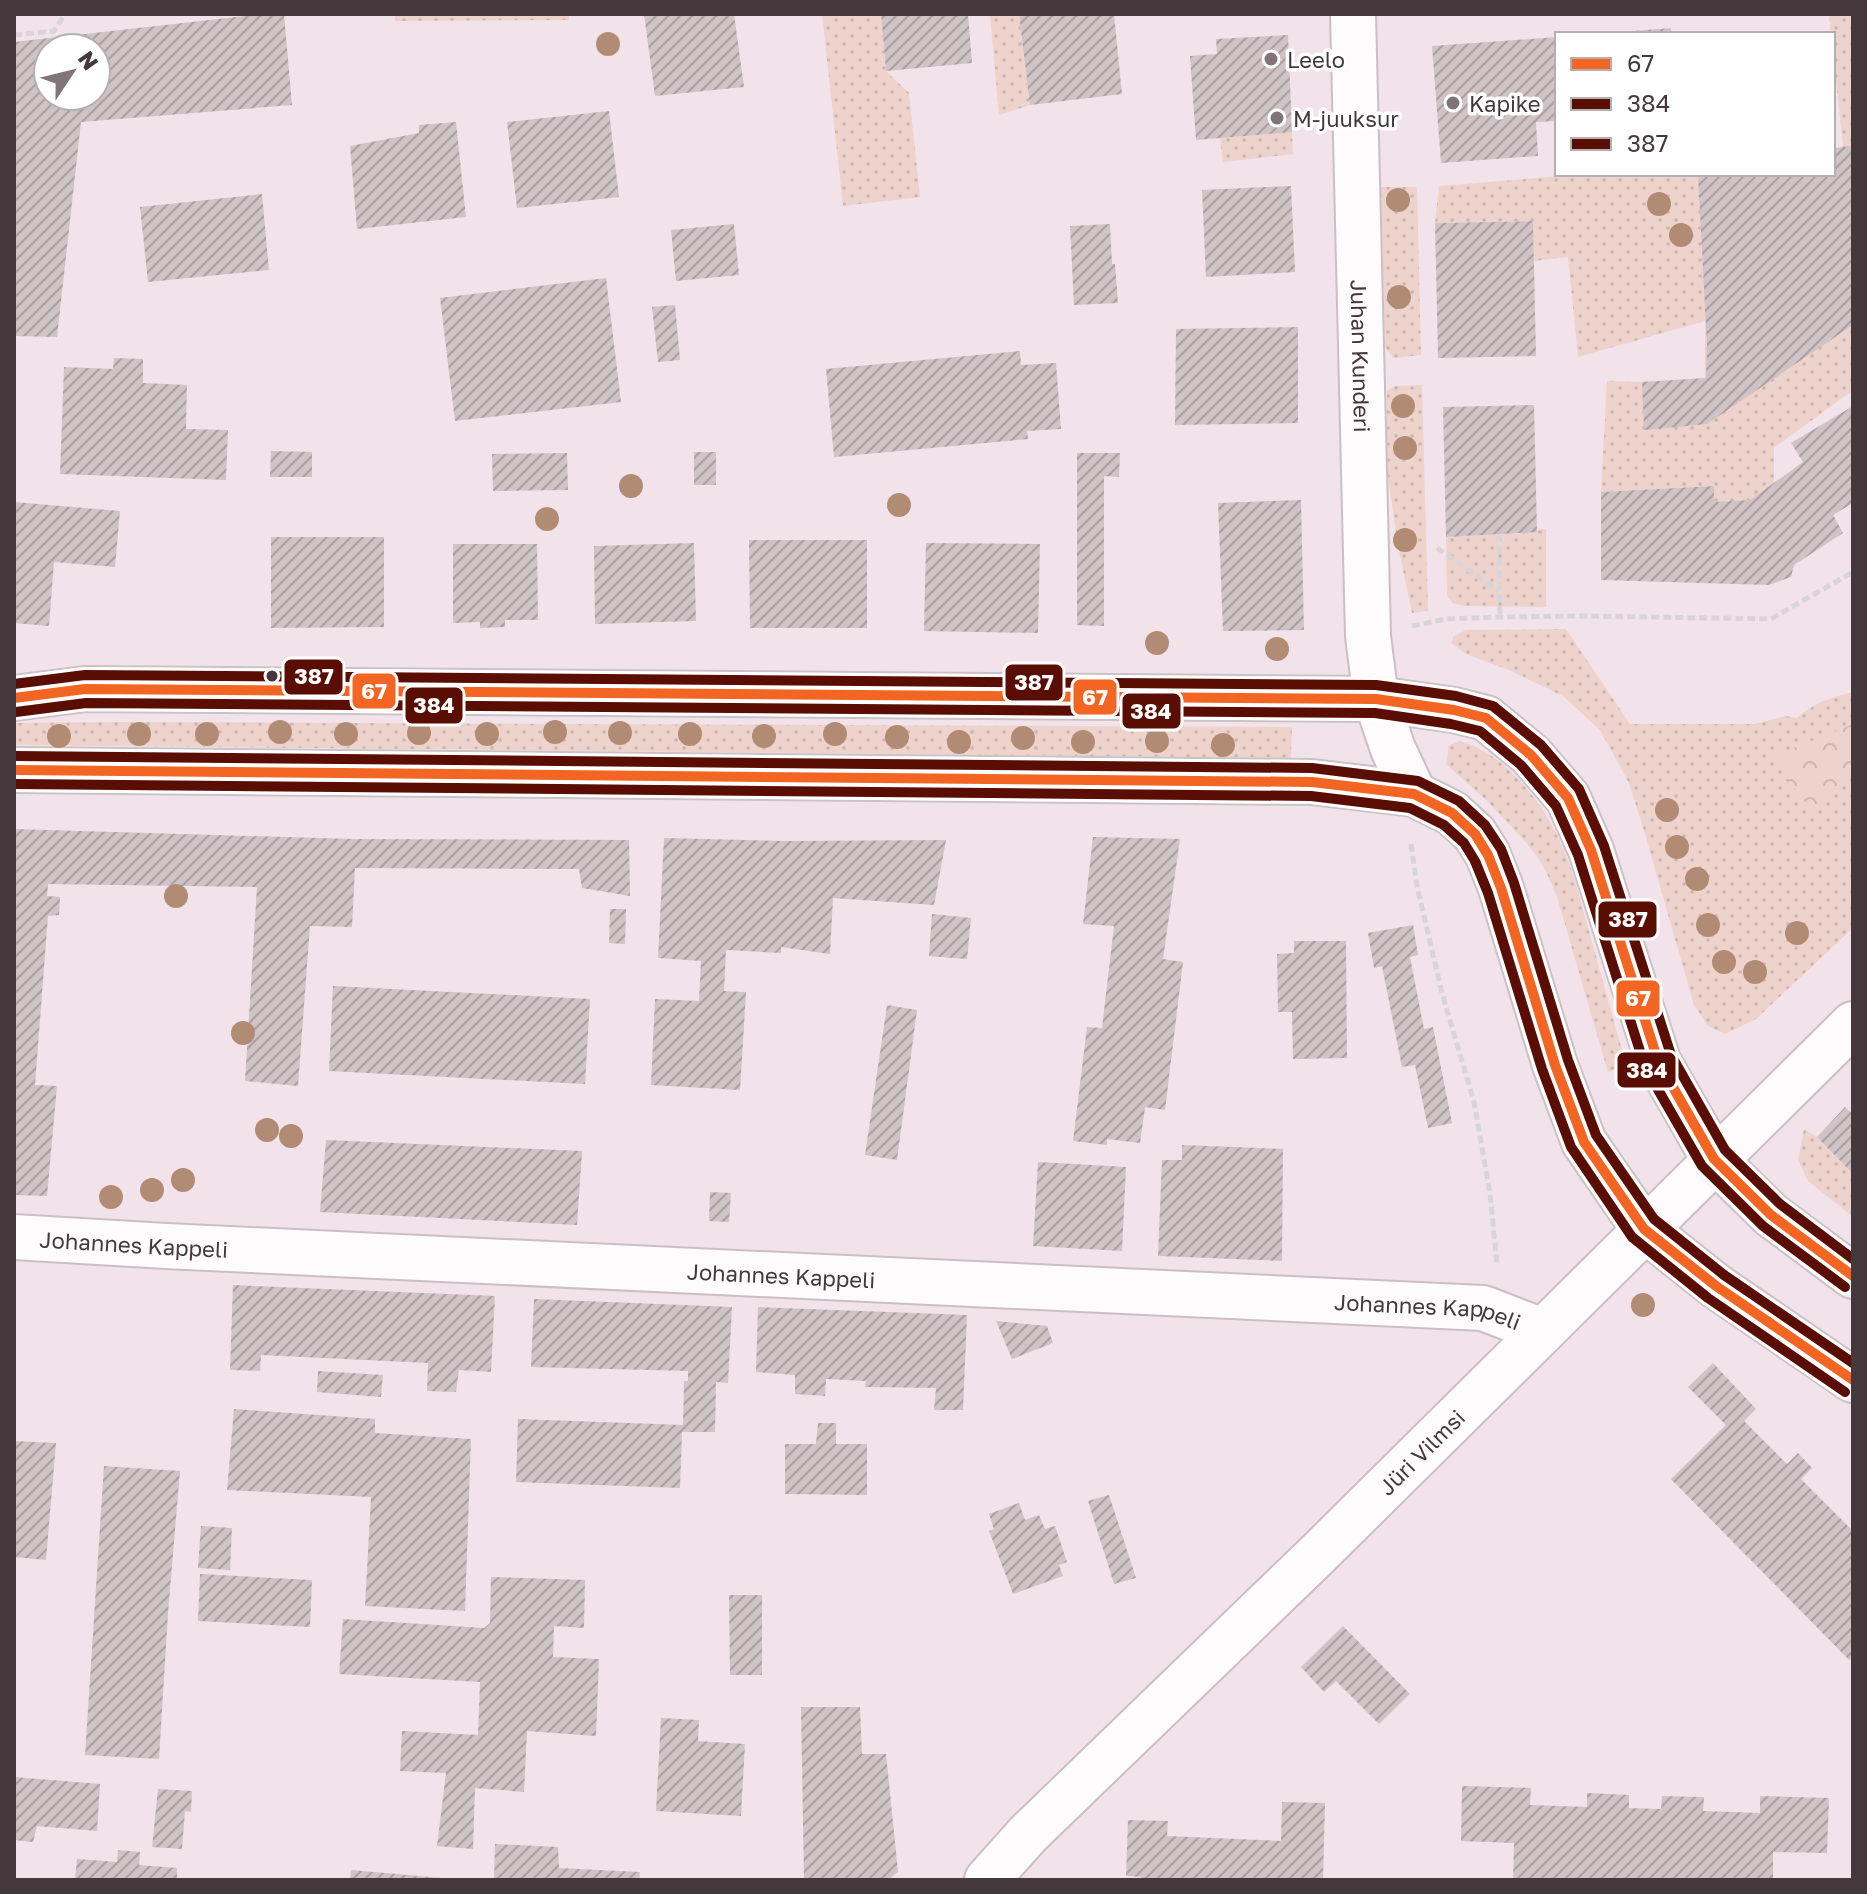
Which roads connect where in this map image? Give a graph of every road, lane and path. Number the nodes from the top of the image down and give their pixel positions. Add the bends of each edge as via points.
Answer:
1 (65, 14) edge
2 (1353, 14) edge
3 (14, 35) edge
4 (1499, 534) dead end
5 (1437, 548) dead end
6 (1853, 572) edge
7 (1499, 592) junction
8 (1500, 617) junction
9 (1368, 636) junction
10 (14, 698) edge
11 (1376, 699) junction
12 (14, 770) edge
13 (1411, 813) junction
14 (1853, 1024) edge
15 (1714, 1159) junction
16 (1644, 1229) junction
17 (14, 1237) edge
18 (1498, 1269) dead end
19 (1853, 1276) edge
20 (1543, 1331) junction
21 (1853, 1380) edge
22 (987, 1880) edge

1 - 3 path via 54,31
2 - 9 street, Juhan Kunderi
4 - 7 path
5 - 7 path
6 - 8 path via 1771,619
7 - 8 path
8 - 9 path via 1446,619
9 - 11 street, Juhan Kunderi
10 - 11 main road via 85,689
11 - 13 street, Juhan Kunderi
11 - 15 main road via 1486,718 1531,755 1568,798 1591,850 1658,1061
12 - 13 main road via 1312,782
13 - 16 main road via 1452,813 1488,855 1584,1142
13 - 18 path via 1417,886 1474,1102
14 - 15 street, Jüri Vilmsi
15 - 16 street, Jüri Vilmsi
15 - 19 main road via 1771,1215
16 - 20 street, Jüri Vilmsi
16 - 21 main road via 1716,1286
17 - 20 street, Johannes Kappeli via 1483,1308
20 - 22 street, Jüri Vilmsi

